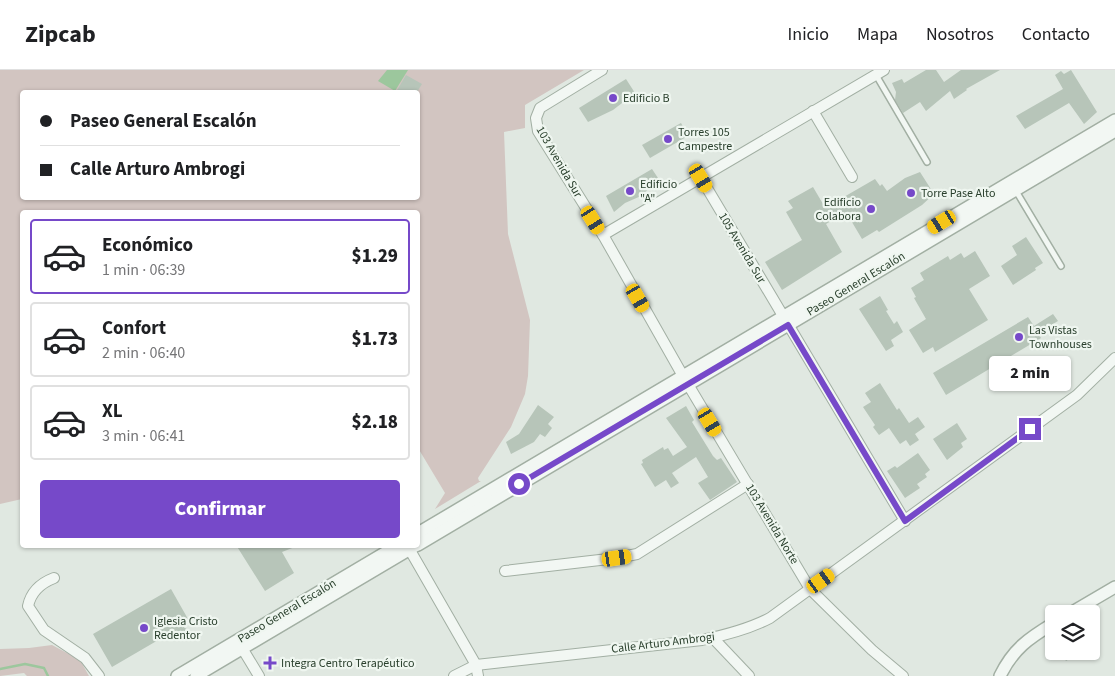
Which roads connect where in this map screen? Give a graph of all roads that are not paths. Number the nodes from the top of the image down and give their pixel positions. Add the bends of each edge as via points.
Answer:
1 (602, 70) edge
2 (880, 72) edge
3 (813, 111) junction
4 (1115, 120) edge
5 (1115, 131) edge
6 (927, 162) dead end
7 (852, 177) dead end
8 (701, 178) junction
9 (1012, 186) junction
10 (603, 235) junction
11 (1061, 266) dead end
12 (785, 321) junction
13 (1115, 358) edge
14 (685, 380) junction
15 (748, 484) junction
16 (905, 521) junction
17 (420, 532) edge
18 (420, 542) edge
19 (393, 548) edge
20 (409, 548) edge
21 (414, 548) edge
22 (505, 571) dead end
23 (54, 578) dead end
24 (1115, 587) edge
25 (810, 589) junction
26 (1085, 605) edge
27 (1045, 628) edge
28 (713, 638) junction
29 (240, 644) junction
30 (476, 665) junction
31 (98, 676) edge
32 (177, 676) edge
33 (196, 676) edge
34 (259, 676) edge
35 (454, 676) edge
36 (478, 676) edge
37 (749, 676) edge
38 (903, 676) edge
39 (1000, 676) edge

1 - 10 street, 103 Avenida Sur via 540,108 536,127
2 - 3 street
2 - 6 lane
3 - 7 street
3 - 8 street
4 - 9 street, Paseo General Escalón
5 - 9 street, Paseo General Escalón
8 - 10 street
8 - 12 street, 105 Avenida Sur
9 - 11 lane
9 - 12 street, Paseo General Escalón
10 - 14 street, 103 Avenida Sur
12 - 14 street, Paseo General Escalón
12 - 16 street, 105 Avenida Sur
13 - 16 street, Calle Arturo Ambrogi via 1077,395
14 - 15 street, 103 Avenida Norte
14 - 17 street, Paseo General Escalón
14 - 18 street, Paseo General Escalón
15 - 22 street via 637,554
15 - 25 street, 103 Avenida Norte
16 - 25 street, Calle Arturo Ambrogi
19 - 29 street, Paseo General Escalón
20 - 29 street, Paseo General Escalón
21 - 30 street
23 - 31 street via 32,595 28,606 44,630 86,658
24 - 26 street
25 - 28 street, Calle Arturo Ambrogi via 759,624
25 - 38 street, 103 Avenida Norte
27 - 39 street via 1020,646
28 - 30 street, Calle Arturo Ambrogi
28 - 37 street
29 - 32 street, Paseo General Escalón
29 - 33 street, Paseo General Escalón
29 - 34 street
30 - 35 street, Calle Arturo Ambrogi
30 - 36 street

